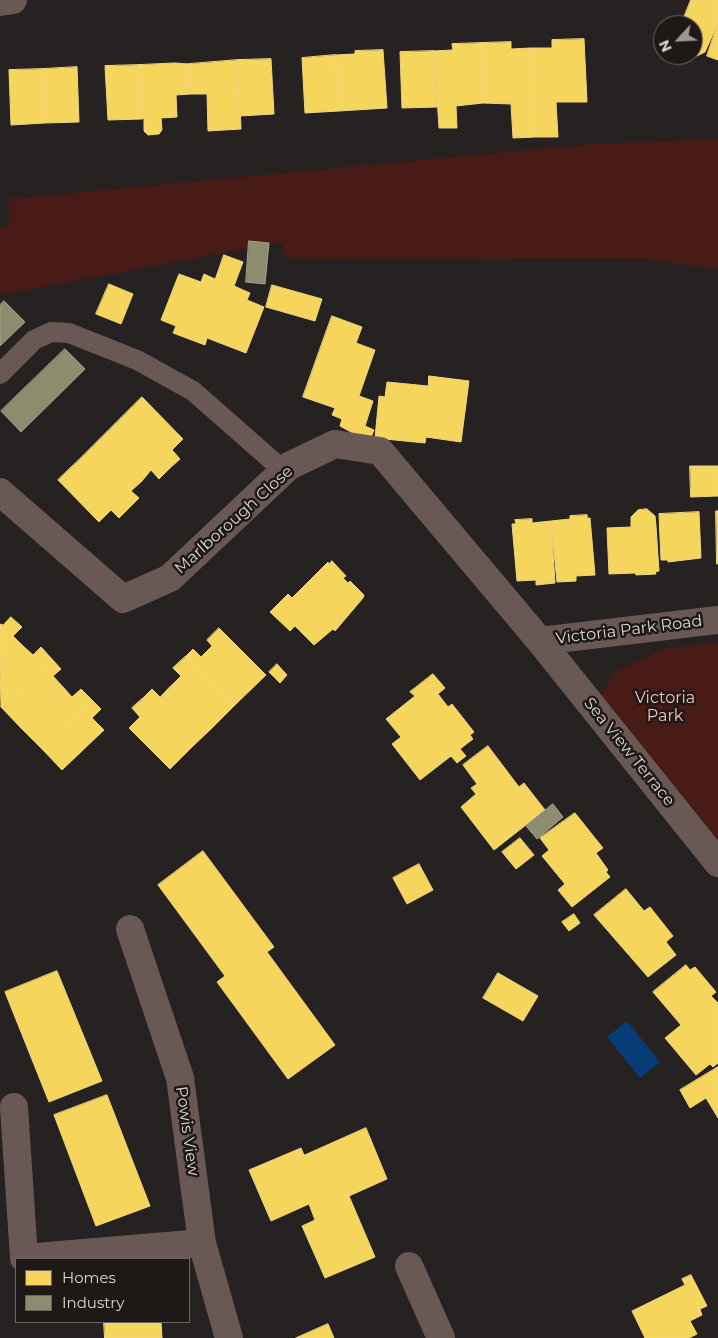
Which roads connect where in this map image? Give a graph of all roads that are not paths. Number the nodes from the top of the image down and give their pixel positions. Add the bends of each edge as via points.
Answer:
1 (13, 0) edge
2 (0, 2) edge
3 (0, 374) edge
4 (284, 470) junction
5 (0, 492) edge
6 (718, 620) edge
7 (540, 641) junction
8 (718, 863) edge
9 (130, 929) dead end
10 (14, 1107) dead end
11 (202, 1243) junction
12 (409, 1266) dead end
13 (229, 1338) edge
14 (441, 1338) edge

1 - 2 street
3 - 4 lane via 34,340 51,332 69,333 137,360 194,391
4 - 5 street, Marlborough Close via 170,578 123,600
4 - 7 street, Marlborough Close via 335,444 380,451
6 - 7 street, Victoria Park Road
7 - 8 street, Sea View Terrace
9 - 11 street, Powis View via 180,1078
10 - 11 street via 24,1258
11 - 13 street, Powis View
12 - 14 street

